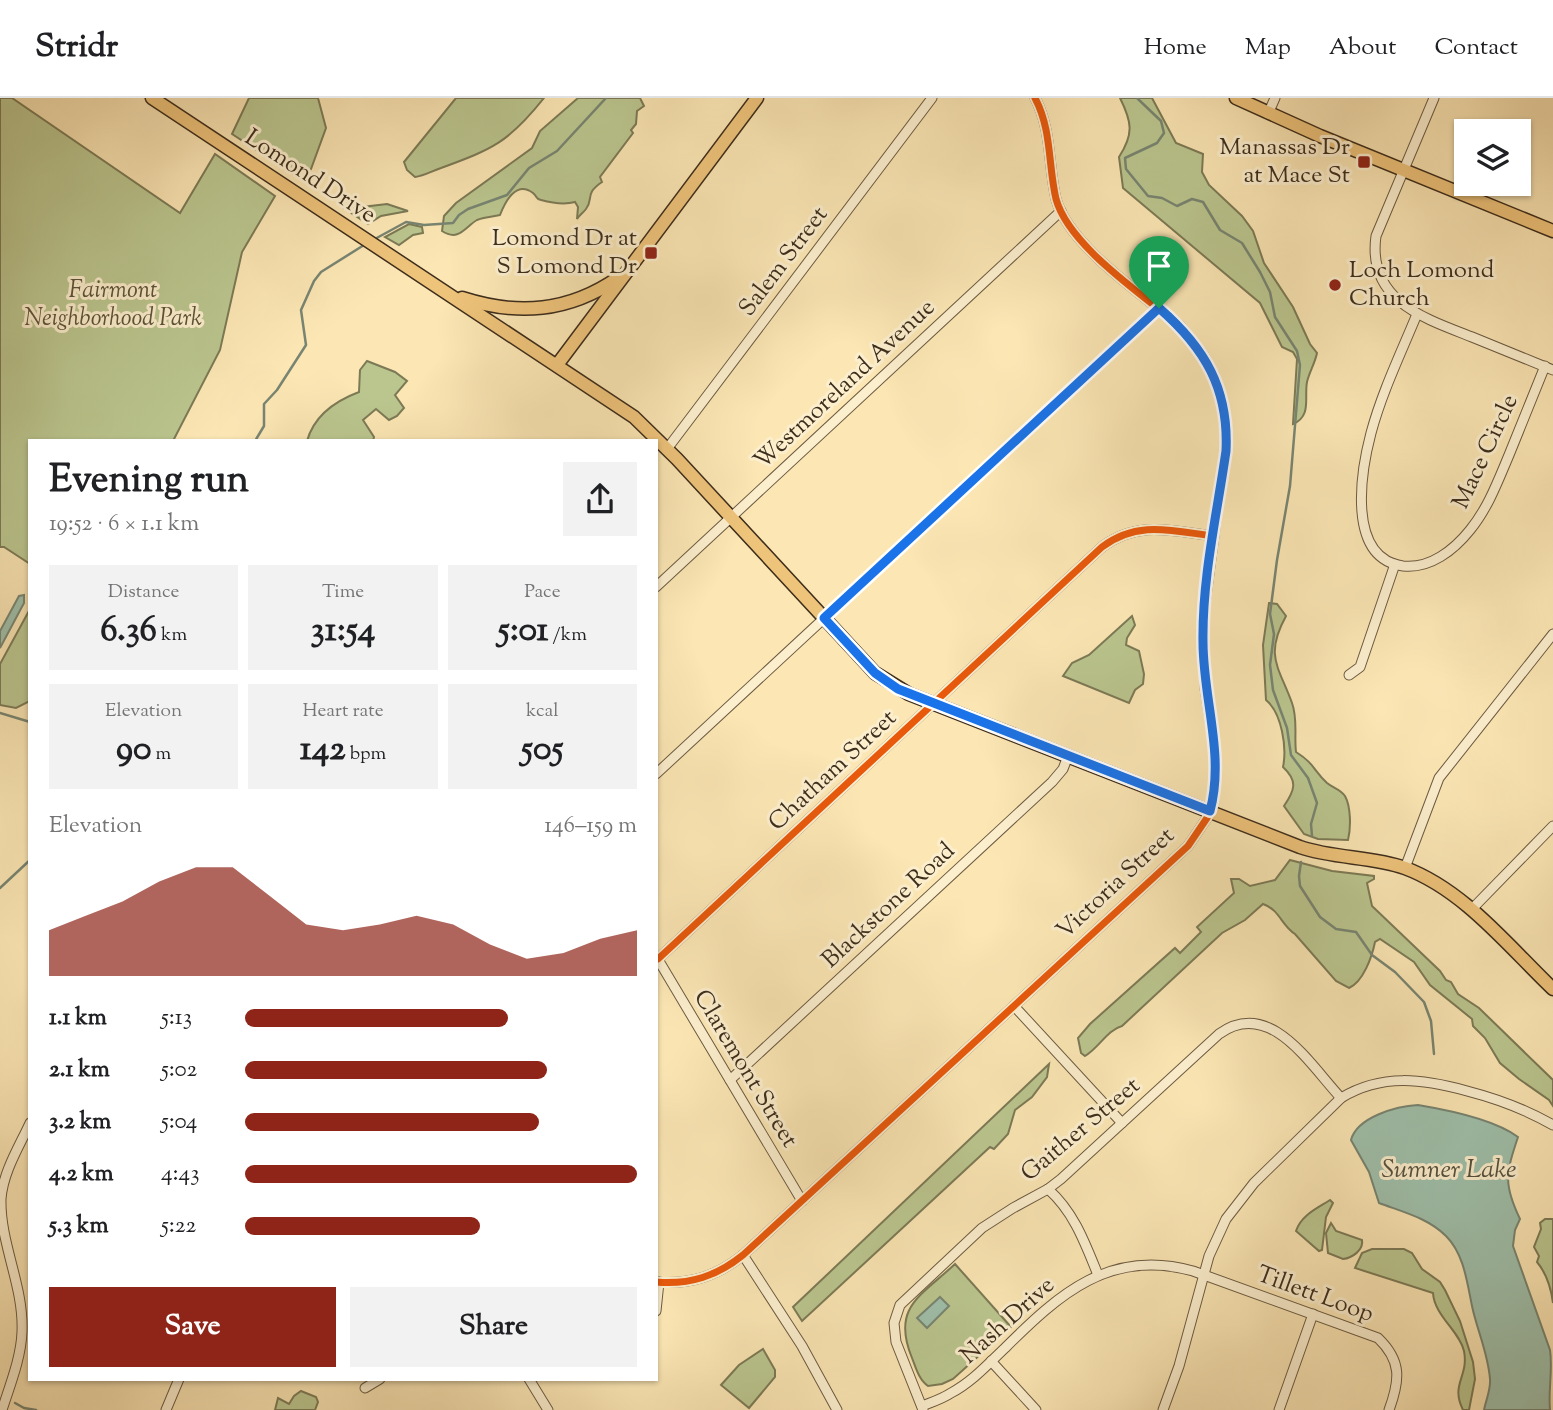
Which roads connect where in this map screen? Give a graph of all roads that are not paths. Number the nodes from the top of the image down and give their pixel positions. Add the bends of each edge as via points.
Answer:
1 (152, 98) edge
2 (757, 98) edge
3 (932, 98) edge
4 (1035, 98) edge
5 (1236, 98) edge
6 (1275, 98) edge
7 (1434, 98) edge
8 (1268, 114) junction
9 (1403, 169) junction
10 (1061, 211) junction
11 (1553, 231) edge
12 (627, 271) junction
13 (444, 290) junction
14 (1159, 308) junction
15 (1417, 314) junction
16 (557, 365) junction
17 (1549, 368) edge
18 (657, 439) edge
19 (658, 440) edge
20 (667, 449) junction
21 (731, 517) junction
22 (1213, 536) junction
23 (1395, 564) junction
24 (658, 585) edge
25 (824, 618) junction
26 (1553, 634) edge
27 (1349, 675) dead end
28 (934, 704) junction
29 (1068, 756) junction
30 (658, 773) edge
31 (1210, 811) junction
32 (1553, 826) edge
33 (1405, 868) junction
34 (1471, 910) junction
35 (658, 957) edge
36 (658, 960) edge
37 (1553, 989) edge
38 (1014, 1006) junction
39 (730, 1080) junction
40 (1341, 1098) junction
41 (1122, 1123) junction
42 (1553, 1125) edge
43 (28, 1127) edge
44 (1048, 1189) junction
45 (802, 1201) junction
46 (743, 1255) junction
47 (1098, 1275) junction
48 (1203, 1275) junction
49 (658, 1282) edge
50 (1313, 1314) junction
51 (991, 1361) junction
52 (179, 1381) edge
53 (377, 1381) edge
54 (530, 1381) edge
55 (365, 1388) dead end
56 (922, 1408) edge
57 (2, 1410) edge
58 (166, 1410) edge
59 (548, 1410) edge
60 (837, 1410) edge
61 (1036, 1410) edge
62 (1163, 1410) edge
63 (1279, 1410) edge
64 (1389, 1410) edge

1 - 13 main road, Lomond Drive
2 - 12 main road, Lomond Drive
3 - 20 street, Salem Street
4 - 10 street, Victoria Street via 1047,132
5 - 8 main road
6 - 8 street
7 - 9 street
8 - 9 main road
9 - 11 main road
9 - 15 street via 1377,236 1376,260 1388,290
10 - 14 street, Victoria Street via 1084,245
10 - 21 street, Westmoreland Avenue
12 - 13 main road, Lomond Drive via 578,299 536,309 497,307
12 - 16 main road, Lomond Drive
13 - 16 main road, Lomond Drive
14 - 22 street, Victoria Street via 1204,356 1223,406 1226,451
14 - 25 street
15 - 17 street
15 - 23 street via 1371,433 1363,491 1361,519 1367,539 1379,555
16 - 18 main road via 634,417
17 - 23 street, Mace Circle via 1491,497 1472,528 1436,559 1411,566
19 - 20 main road
20 - 21 main road
21 - 24 street, Westmoreland Avenue
21 - 25 main road
22 - 28 street, Chatham Street via 1147,529 1111,541
22 - 31 street, Victoria Street via 1203,642 1216,758
23 - 27 street via 1360,667
25 - 28 main road via 875,673
25 - 30 street
26 - 33 street via 1438,778
28 - 29 main road
28 - 35 street, Chatham Street
29 - 31 main road
29 - 39 street, Blackstone Road via 1052,782
31 - 33 main road via 1328,856
31 - 38 street, Victoria Street via 1188,846
32 - 34 street
33 - 34 main road
34 - 37 main road
36 - 39 street, Claremont Street
38 - 41 street
38 - 45 street, Victoria Street
39 - 45 street, Claremont Street
40 - 41 street, Gaither Street via 1281,1033 1267,1025 1244,1023 1219,1034
40 - 42 street via 1392,1080 1427,1081 1516,1106
40 - 48 street via 1240,1198 1217,1237
41 - 44 street, Gaither Street
43 - 57 street via 6,1174 1,1197 22,1329
44 - 47 street via 1074,1219
44 - 56 street, Gaither Street via 988,1223 900,1305 894,1323 896,1342
45 - 46 street, Victoria Street
46 - 49 street, Victoria Street via 711,1276
46 - 60 street
47 - 48 street, Nash Drive via 1147,1264 1177,1266
47 - 51 street, Nash Drive via 1049,1305
48 - 50 street, Tillett Loop
48 - 62 street
50 - 63 street
50 - 64 street, Tillett Loop via 1370,1334 1390,1351 1397,1379
51 - 56 street, Nash Drive via 952,1393
51 - 61 street
52 - 58 street
53 - 55 street
54 - 59 street

